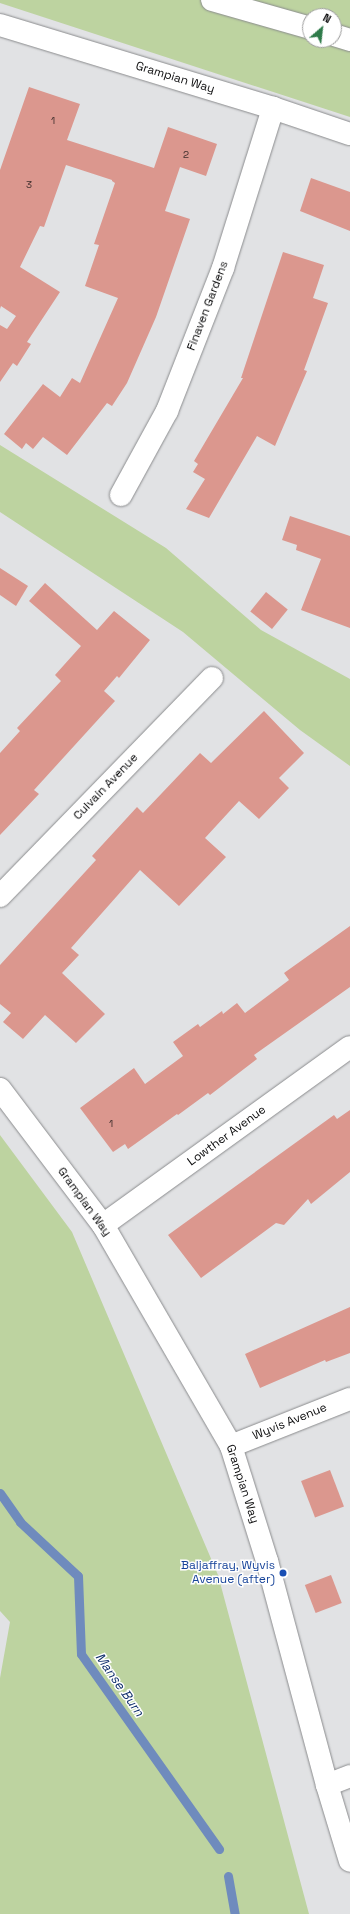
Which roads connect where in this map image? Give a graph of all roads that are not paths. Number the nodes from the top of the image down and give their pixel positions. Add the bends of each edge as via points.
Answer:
1 (212, 0) edge
2 (0, 25) edge
3 (302, 26) edge
4 (273, 108) junction
5 (350, 134) edge
6 (121, 495) dead end
7 (212, 678) dead end
8 (0, 896) edge
9 (350, 1047) edge
10 (0, 1089) edge
11 (103, 1225) junction
12 (350, 1399) edge
13 (231, 1446) junction
14 (350, 1776) edge
15 (327, 1785) junction
16 (350, 1861) edge

1 - 3 street
2 - 4 street, Grampian Way
4 - 5 street, Grampian Way
4 - 6 street, Finaven Gardens via 223,268 167,411
7 - 8 street, Culvain Avenue
9 - 11 street, Lowther Avenue
10 - 11 street, Grampian Way
11 - 13 street, Grampian Way
12 - 13 street, Wyvis Avenue
13 - 15 street, Grampian Way via 267,1561
14 - 15 street
15 - 16 street, Grampian Way

